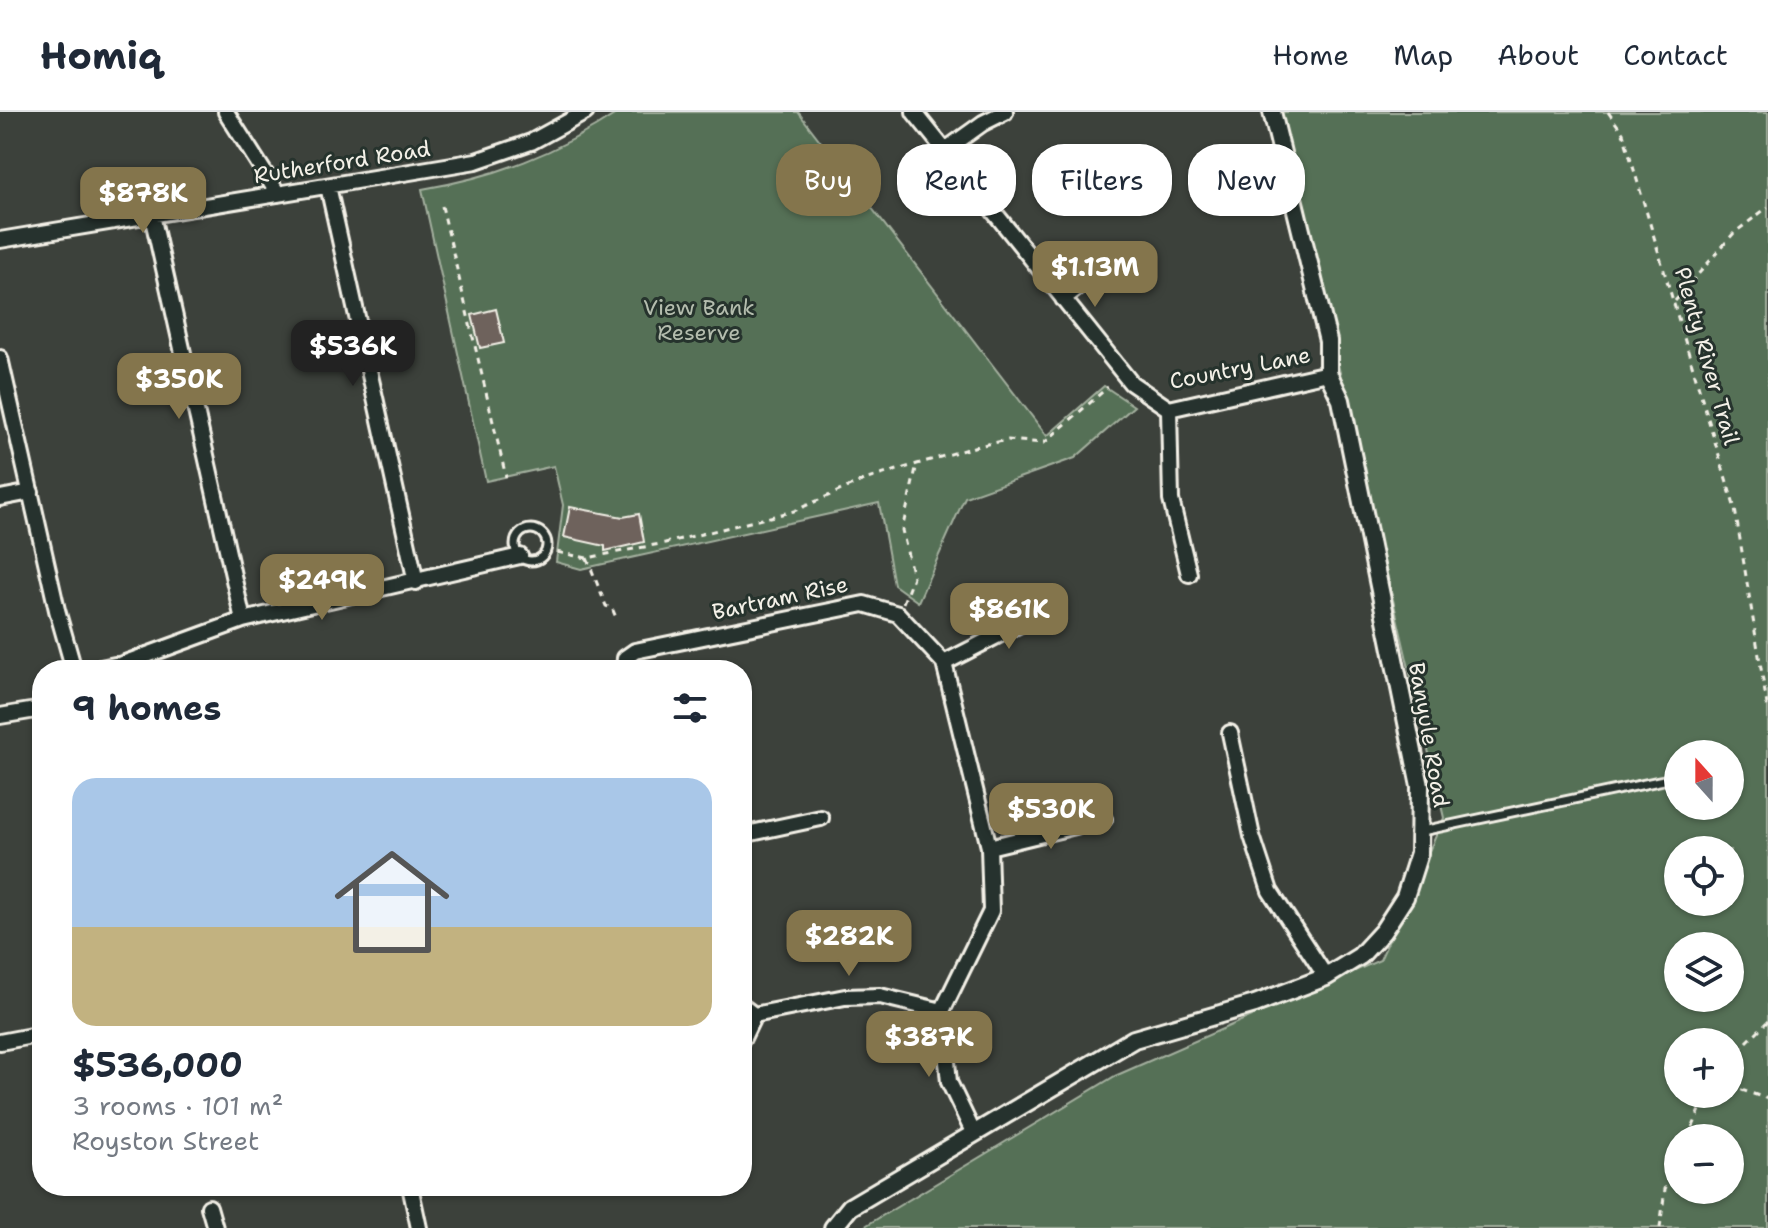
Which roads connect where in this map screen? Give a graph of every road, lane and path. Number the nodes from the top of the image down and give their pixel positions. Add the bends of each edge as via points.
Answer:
1 (226, 112) edge
2 (586, 112) edge
3 (914, 112) edge
4 (1005, 112) edge
5 (1272, 112) edge
6 (1608, 112) edge
7 (939, 144) edge
8 (954, 144) edge
9 (328, 186) junction
10 (278, 194) junction
11 (442, 206) dead end
12 (1768, 207) edge
13 (152, 215) junction
14 (996, 216) edge
15 (0, 240) edge
16 (1123, 252) dead end
17 (1063, 299) junction
18 (1674, 302) junction
19 (0, 358) edge
20 (1328, 373) junction
21 (1108, 387) dead end
22 (1169, 409) junction
23 (917, 464) junction
24 (506, 477) dead end
25 (31, 492) junction
26 (0, 498) edge
27 (548, 545) junction
28 (520, 556) junction
29 (587, 558) junction
30 (1189, 574) dead end
31 (416, 582) junction
32 (1040, 598) dead end
33 (57, 610) junction
34 (898, 614) junction
35 (243, 620) junction
36 (617, 620) dead end
37 (621, 658) edge
38 (64, 660) edge
39 (71, 660) edge
40 (132, 660) edge
41 (944, 663) junction
42 (32, 709) edge
43 (1768, 711) edge
44 (0, 716) edge
45 (1230, 733) dead end
46 (1664, 780) edge
47 (821, 818) dead end
48 (1104, 819) dead end
49 (1422, 831) junction
50 (752, 833) edge
51 (989, 847) junction
52 (1326, 977) junction
53 (752, 1010) edge
54 (942, 1011) junction
55 (1768, 1021) edge
56 (32, 1036) edge
57 (0, 1042) edge
58 (1744, 1045) edge
59 (1744, 1091) edge
60 (1768, 1099) edge
61 (973, 1132) junction
62 (414, 1196) edge
63 (1664, 1197) edge
64 (209, 1207) dead end
65 (215, 1228) edge
66 (419, 1228) edge
67 (833, 1228) edge
68 (1660, 1228) edge

1 - 10 street
2 - 9 street, Rutherford Road via 531,142 476,161
3 - 7 street, Country Lane
4 - 8 street
5 - 20 street, Banyule Road via 1328,341
6 - 18 path, Plenty River Trail via 1623,133
9 - 10 street, Rutherford Road
9 - 31 street
10 - 13 street, Rutherford Road
11 - 24 path
12 - 18 path via 1734,233
13 - 15 street, Rutherford Road
13 - 35 street
14 - 17 street, Country Lane
16 - 17 street
17 - 22 street, Country Lane via 1131,383
18 - 43 path, Plenty River Trail via 1735,509
19 - 25 street
20 - 22 street, Country Lane
20 - 49 street, Banyule Road via 1341,400 1420,786
21 - 23 path via 1044,443 994,441
22 - 30 street via 1171,500
23 - 29 path via 794,511
23 - 34 path via 902,535 913,577
25 - 26 street
25 - 33 street
27 - 28 lane via 538,560
27 - 28 lane via 544,534 528,529 516,540
27 - 29 path via 556,552
28 - 31 street
29 - 36 path
31 - 35 street
32 - 41 street via 1020,624
33 - 38 street
33 - 39 street
34 - 37 street, Bartram Rise via 864,604
34 - 41 street
35 - 40 street
41 - 51 street
42 - 44 street
45 - 52 street via 1270,891
46 - 49 lane
47 - 50 street
48 - 51 street
49 - 52 street, Banyule Road via 1405,897 1383,931 1360,956
51 - 54 street via 991,911
52 - 61 street, Banyule Road via 1134,1039
53 - 54 street via 880,996
54 - 61 street via 949,1082
55 - 58 path
56 - 57 street
59 - 60 path
61 - 67 street, Banyule Road via 850,1207
62 - 66 street
63 - 68 path
64 - 65 street

